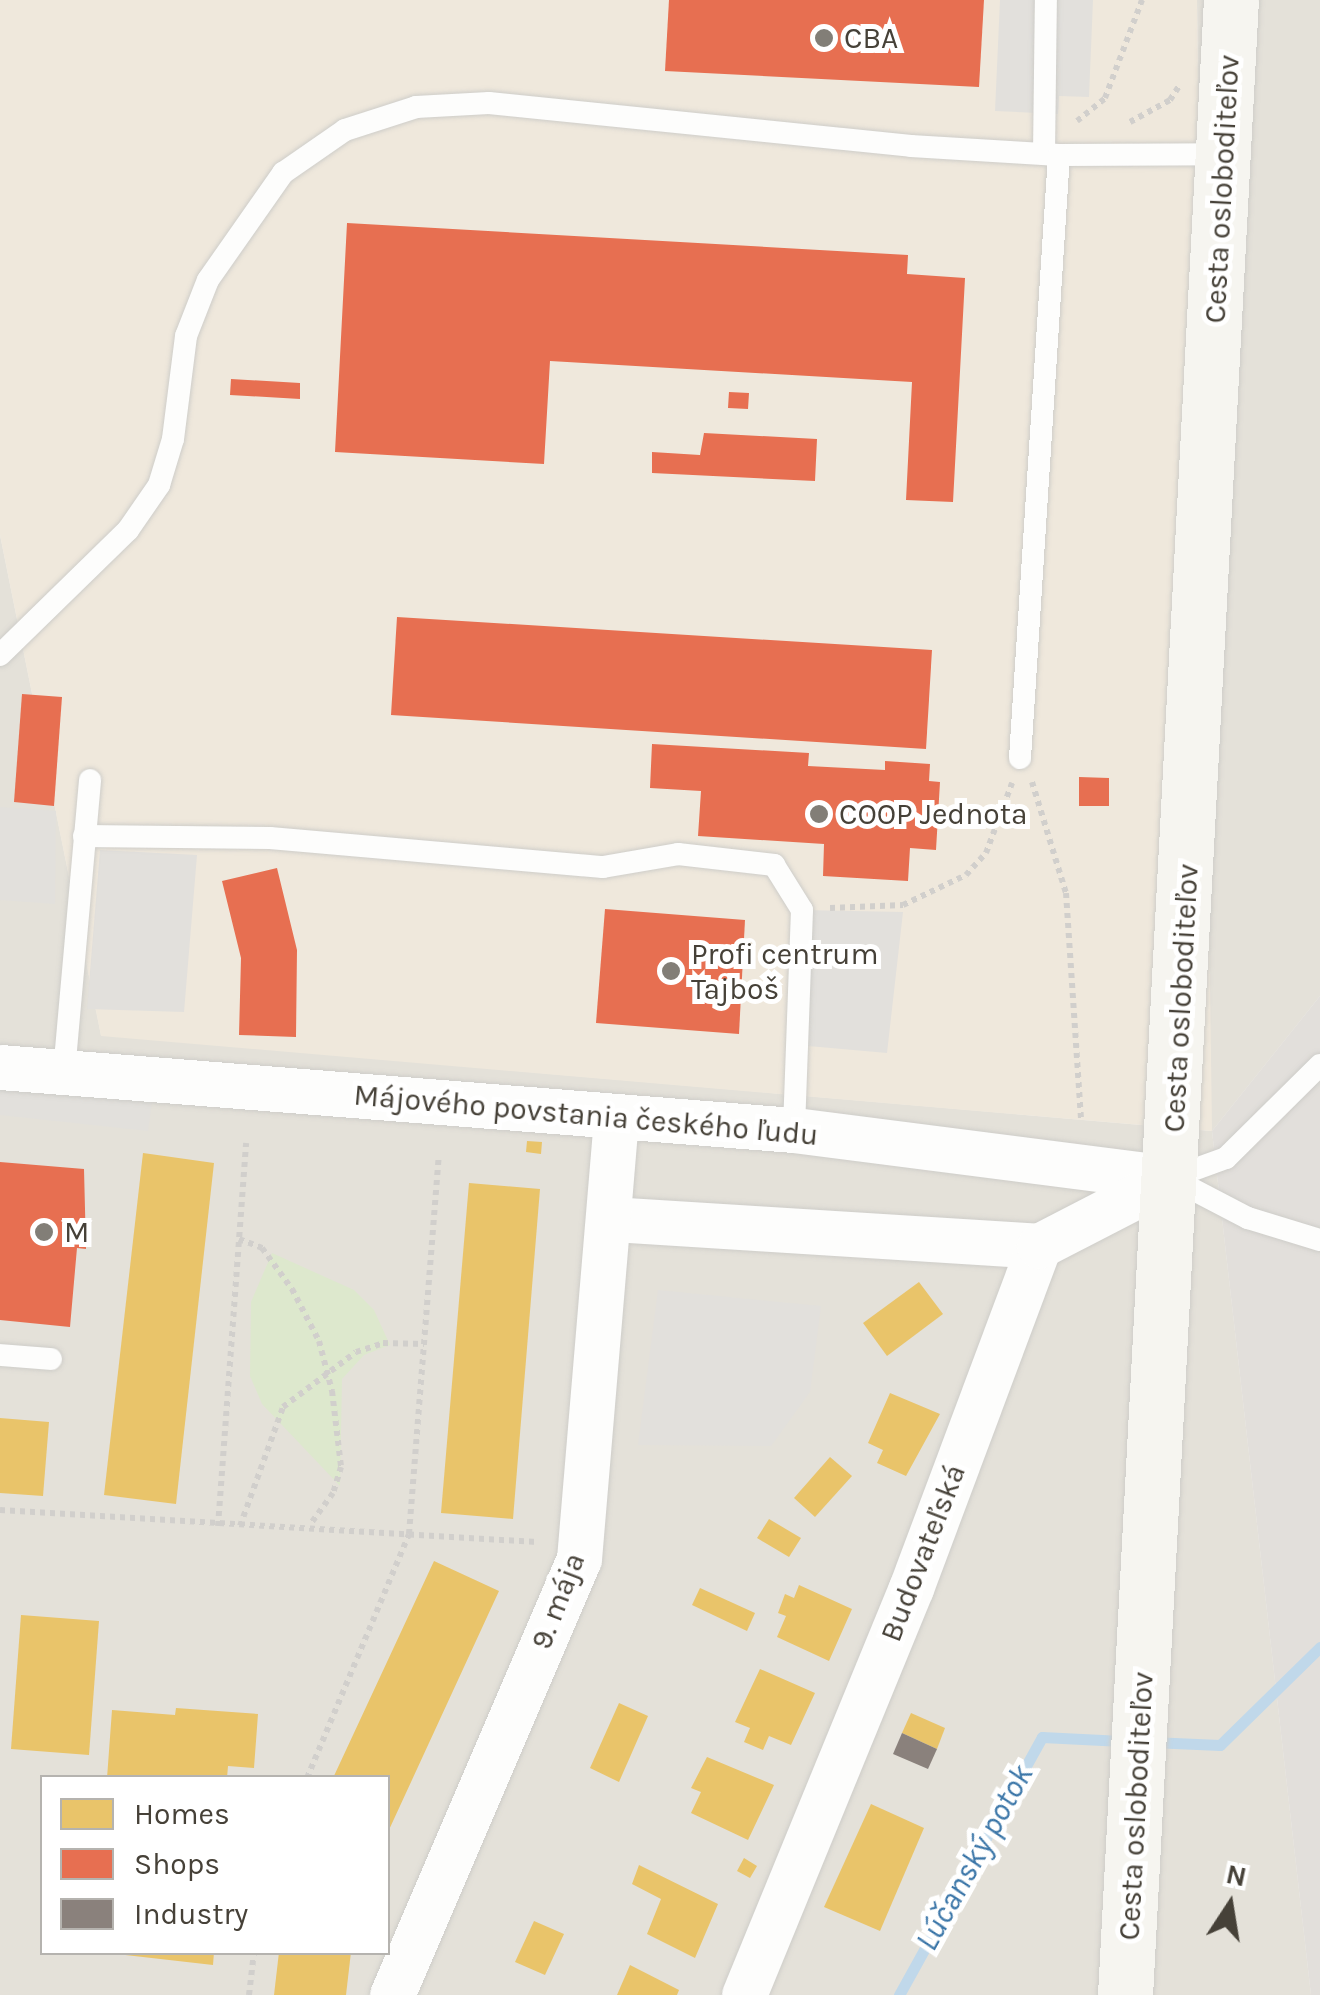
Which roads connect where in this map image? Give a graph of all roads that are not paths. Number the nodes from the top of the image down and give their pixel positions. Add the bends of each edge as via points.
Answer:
1 (1046, 0) edge
2 (1231, 0) edge
3 (1225, 154) junction
4 (1051, 155) junction
5 (0, 655) edge
6 (1020, 758) road end
7 (90, 780) dead end
8 (84, 836) junction
9 (1320, 1065) edge
10 (0, 1067) edge
11 (64, 1072) junction
12 (616, 1120) junction
13 (794, 1130) junction
14 (1171, 1178) junction
15 (612, 1219) junction
16 (1320, 1240) edge
17 (1039, 1246) junction
18 (0, 1355) edge
19 (51, 1359) dead end
20 (392, 1995) edge
21 (744, 1995) edge
22 (1125, 1995) edge

1 - 4 lane
2 - 3 main road, Cesta osloboditeľov
3 - 4 lane
3 - 14 main road, Cesta osloboditeľov
4 - 5 lane via 489,103 416,106 345,130 283,173 208,280 186,336 173,439 159,484 128,530
4 - 6 lane
7 - 8 lane
8 - 11 lane
8 - 13 lane via 270,838 603,868 678,854 774,865 802,910
9 - 14 lane via 1226,1158
10 - 11 street, Májového povstania českého ľudu
11 - 12 street, Májového povstania českého ľudu
12 - 13 street, Májového povstania českého ľudu
12 - 15 street, 9. mája
13 - 14 street, Májového povstania českého ľudu
14 - 16 lane via 1248,1218
14 - 17 street
14 - 22 main road, Cesta osloboditeľov
15 - 17 street
15 - 20 street, 9. mája via 579,1559
17 - 21 street, Budovateľská via 912,1588
18 - 19 lane

